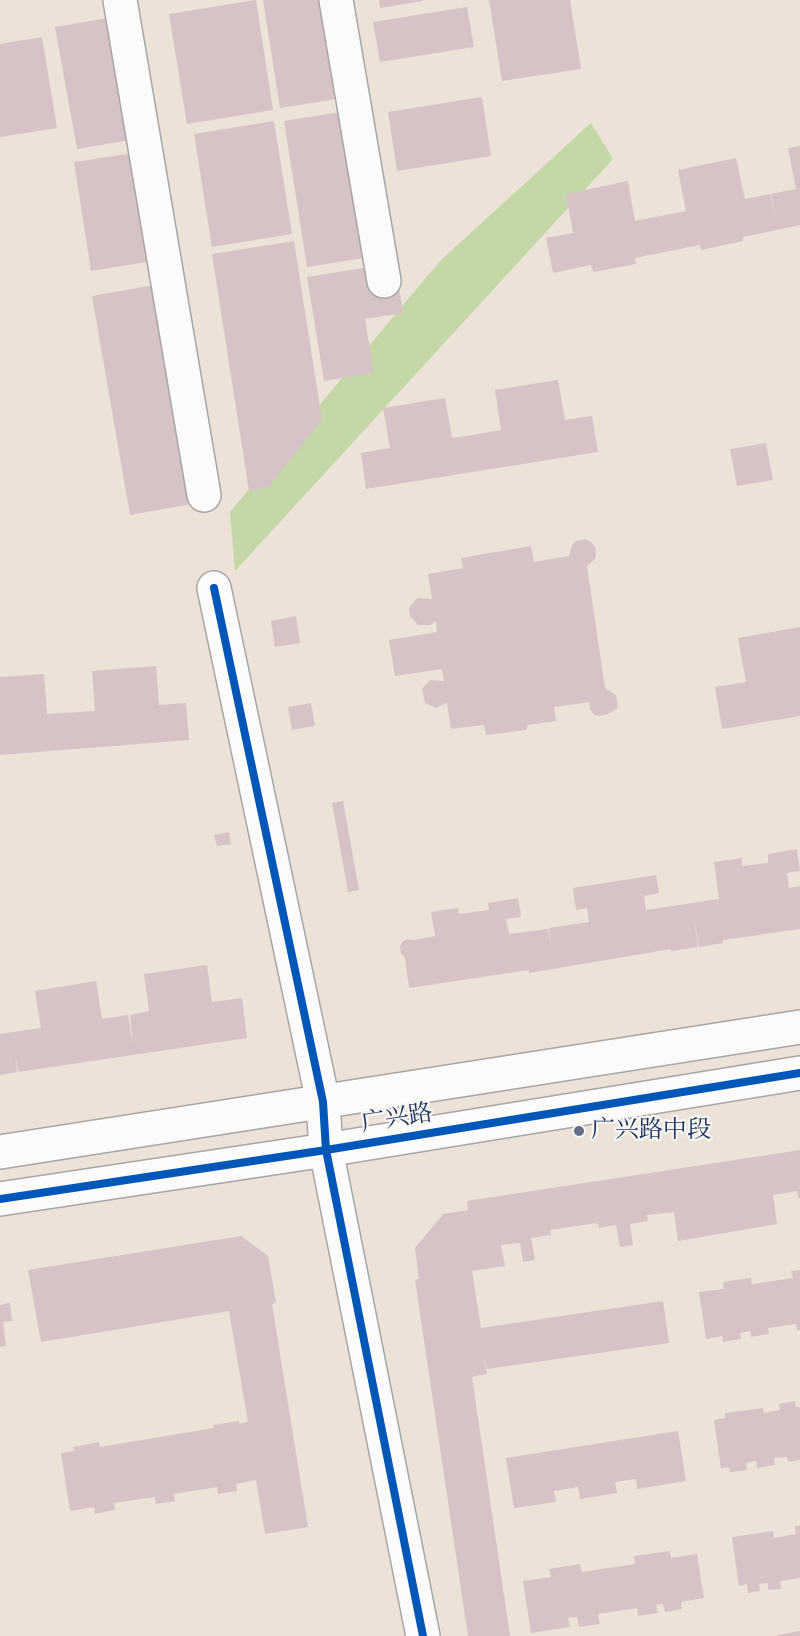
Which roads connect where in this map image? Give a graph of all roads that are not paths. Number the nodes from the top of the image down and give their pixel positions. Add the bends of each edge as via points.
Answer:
1 (120, 0) edge
2 (336, 0) edge
3 (384, 281) dead end
4 (204, 495) dead end
5 (214, 588) dead end
6 (800, 1027) edge
7 (800, 1073) edge
8 (323, 1102) junction
9 (326, 1150) junction
10 (0, 1152) edge
11 (0, 1199) edge
12 (423, 1636) edge

1 - 4 street
2 - 3 street
5 - 8 street
6 - 8 street, 广兴路
7 - 9 street, 广兴路
8 - 9 street
8 - 10 street, 广兴路
9 - 11 street, 广兴路
9 - 12 street

